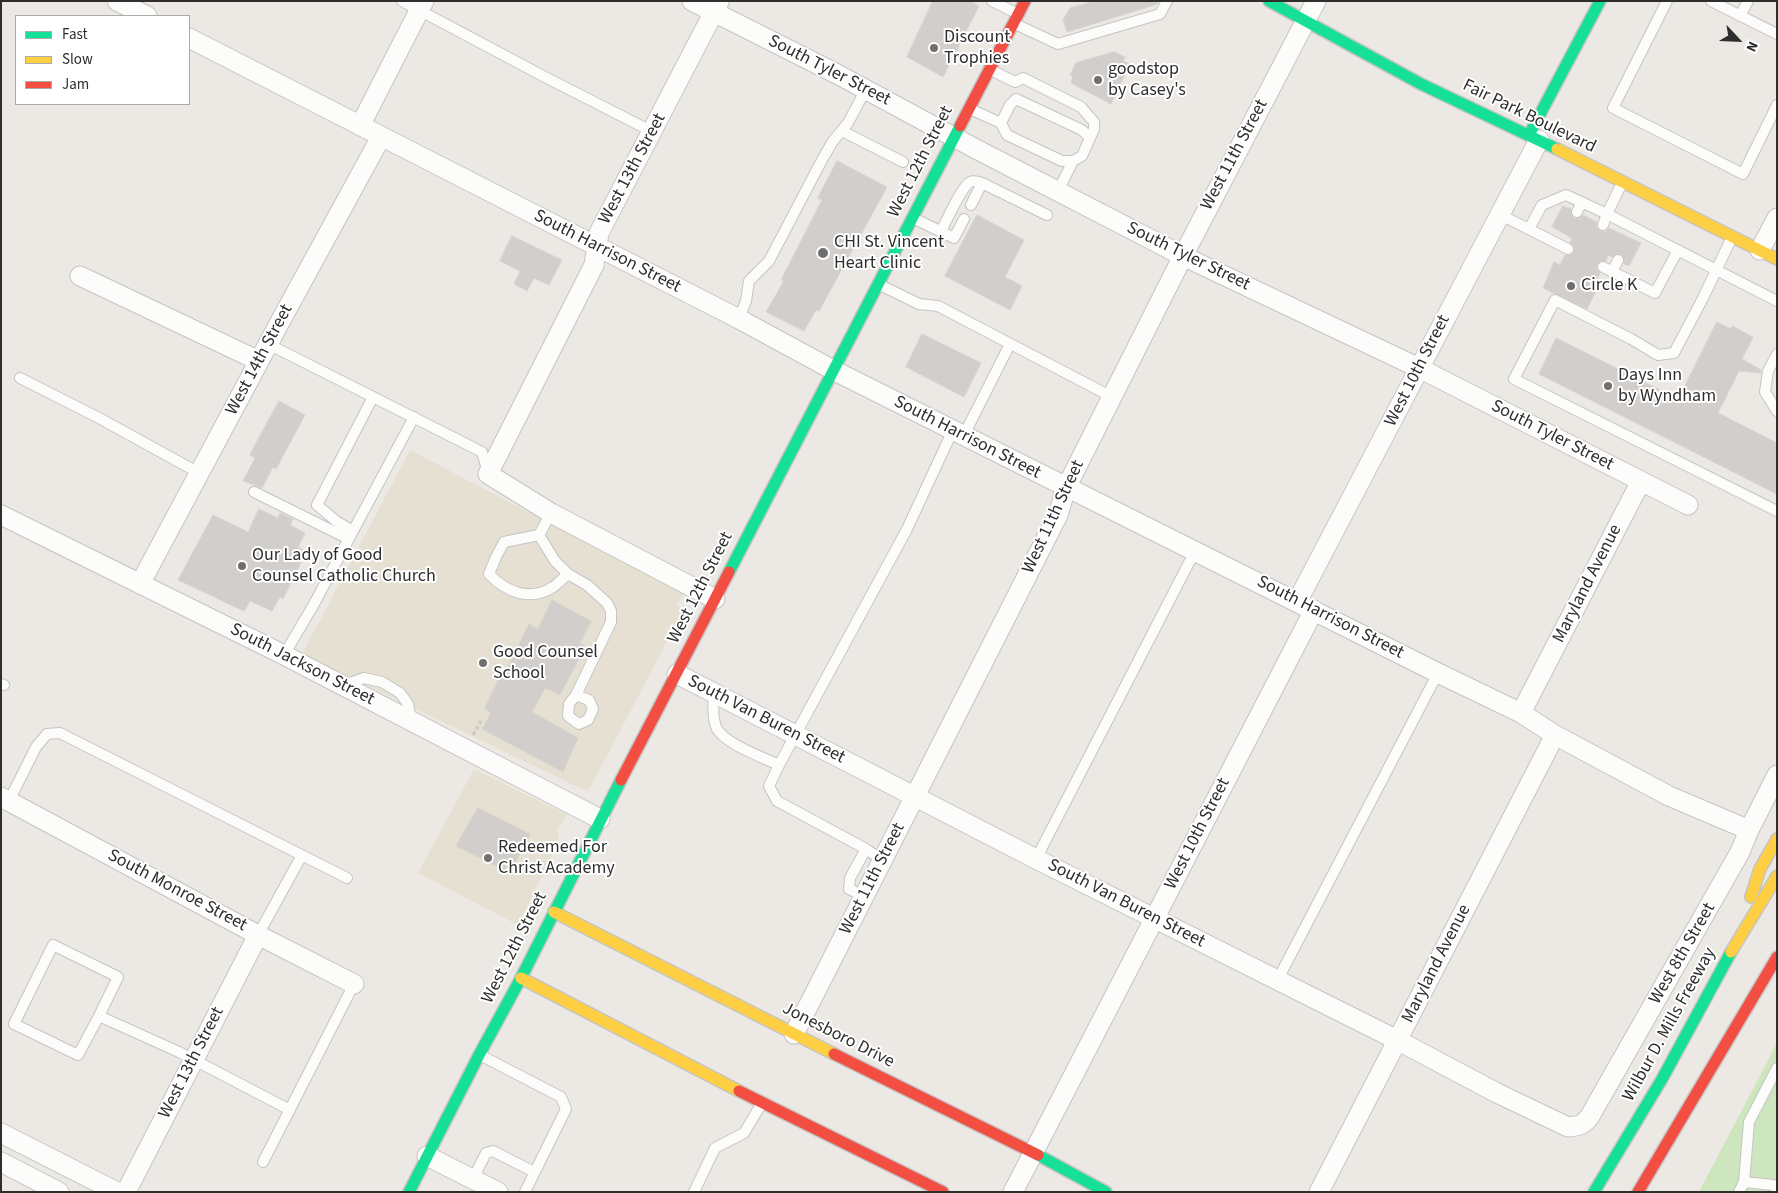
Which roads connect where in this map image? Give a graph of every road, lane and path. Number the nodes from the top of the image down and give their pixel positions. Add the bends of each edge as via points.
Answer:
1 (117, 1) edge
2 (402, 1) edge
3 (692, 1) edge
4 (992, 1) edge
5 (1025, 1) edge
6 (1167, 1) edge
7 (1269, 1) edge
8 (1316, 1) edge
9 (1600, 1) edge
10 (1667, 1) edge
11 (1711, 1) edge
12 (1748, 1) edge
13 (421, 6) edge
14 (717, 7) edge
15 (144, 15) edge
16 (1740, 16) junction
17 (1016, 19) junction
18 (1306, 20) junction
19 (1777, 34) edge
20 (190, 39) edge
21 (989, 68) junction
22 (1012, 80) junction
23 (866, 89) junction
24 (1016, 99) junction
25 (968, 108) junction
26 (1776, 110) edge
27 (1001, 123) junction
28 (360, 126) junction
29 (842, 130) junction
30 (653, 132) junction
31 (381, 137) junction
32 (953, 137) junction
33 (1090, 138) junction
34 (1534, 138) junction
35 (1073, 161) junction
36 (903, 162) dead end
37 (982, 183) junction
38 (1622, 183) junction
39 (1058, 191) junction
40 (1582, 202) junction
41 (971, 205) dead end
42 (1576, 212) dead end
43 (1498, 214) junction
44 (1608, 214) junction
45 (1047, 215) dead end
46 (912, 218) junction
47 (1777, 218) edge
48 (964, 219) dead end
49 (1603, 225) dead end
50 (1633, 227) junction
51 (1529, 229) junction
52 (940, 231) junction
53 (1565, 235) dead end
54 (1733, 237) junction
55 (1629, 238) dead end
56 (597, 247) junction
57 (1678, 250) junction
58 (1760, 250) junction
59 (1183, 256) junction
60 (1777, 259) edge
61 (1618, 260) dead end
62 (1716, 270) junction
63 (80, 276) dead end
64 (878, 283) junction
65 (1777, 301) edge
66 (739, 319) junction
67 (268, 344) junction
68 (1010, 344) junction
69 (1777, 354) edge
70 (259, 361) junction
71 (1419, 368) junction
72 (833, 370) junction
73 (20, 378) dead end
74 (373, 397) junction
75 (1112, 397) junction
76 (1777, 411) edge
77 (414, 417) junction
78 (958, 433) junction
79 (198, 473) junction
80 (488, 474) junction
81 (1641, 481) junction
82 (1066, 488) junction
83 (254, 492) dead end
84 (1688, 505) dead end
85 (1777, 511) edge
86 (551, 513) junction
87 (1, 515) edge
88 (351, 535) junction
89 (539, 536) junction
90 (1195, 550) junction
91 (568, 574) junction
92 (140, 584) junction
93 (715, 599) junction
94 (1306, 606) junction
95 (284, 655) junction
96 (1438, 673) junction
97 (677, 674) junction
98 (714, 693) junction
99 (576, 695) dead end
100 (1521, 713) junction
101 (481, 721) dead end
102 (474, 734) dead end
103 (1555, 735) junction
104 (795, 736) junction
105 (779, 765) junction
106 (1777, 775) edge
107 (914, 796) junction
108 (4, 805) edge
109 (600, 819) junction
110 (1749, 830) junction
111 (1777, 839) edge
112 (866, 849) junction
113 (302, 855) junction
114 (1036, 859) junction
115 (882, 860) junction
116 (1777, 876) edge
117 (346, 878) dead end
118 (864, 896) junction
119 (554, 912) junction
120 (1154, 919) junction
121 (258, 935) junction
122 (1739, 937) junction
123 (1777, 957) edge
124 (1777, 972) edge
125 (521, 978) junction
126 (1277, 980) junction
127 (354, 984) joint
128 (99, 1016) junction
129 (1740, 1018) junction
130 (794, 1034) junction
131 (1397, 1040) junction
132 (479, 1055) junction
133 (194, 1060) junction
134 (1777, 1068) edge
135 (762, 1103) junction
136 (290, 1110) junction
137 (1578, 1126) joint
138 (1, 1133) edge
139 (1034, 1153) junction
140 (427, 1156) junction
141 (1, 1162) edge
142 (263, 1162) dead end
143 (534, 1172) junction
144 (473, 1179) junction
145 (1744, 1182) junction
146 (1777, 1189) edge
147 (59, 1192) edge
148 (117, 1192) edge
149 (126, 1192) edge
150 (409, 1192) edge
151 (498, 1192) edge
152 (524, 1192) edge
153 (694, 1192) edge
154 (942, 1192) edge
155 (1014, 1192) edge
156 (1106, 1192) edge
157 (1319, 1192) edge
158 (1594, 1192) edge
159 (1638, 1192) edge
160 (1739, 1192) edge

1 - 15 street
2 - 13 lane
3 - 14 street, South Tyler Street
4 - 17 lane
5 - 17 main road, West 12th Street
6 - 17 lane via 1160,14 1058,44
7 - 18 main road, Fair Park Boulevard
8 - 18 street, West 11th Street
9 - 34 main road, West 10th Street
10 - 26 lane via 1613,108 1743,174
11 - 16 lane
12 - 16 lane
13 - 28 street
13 - 30 lane via 543,76
14 - 23 street, South Tyler Street
14 - 30 street, West 13th Street
16 - 19 lane
17 - 21 main road, West 12th Street
18 - 34 main road, Fair Park Boulevard via 1421,84
18 - 59 street, West 11th Street
20 - 28 street, South Harrison Street
21 - 22 lane
21 - 25 main road, West 12th Street
22 - 24 lane
22 - 33 lane via 1023,78 1082,107 1094,122
23 - 29 lane
23 - 32 street, South Tyler Street
24 - 27 lane
24 - 33 lane via 1082,130
25 - 27 lane
25 - 32 main road, West 12th Street
27 - 35 lane via 1007,135 1062,162
28 - 31 street, South Harrison Street
29 - 36 lane
29 - 66 lane via 823,158 770,261 749,281
30 - 56 street, West 13th Street via 599,234
31 - 56 street, South Harrison Street
31 - 67 street, West 14th Street
32 - 39 street, South Tyler Street
32 - 46 main road, West 12th Street
33 - 35 lane via 1082,156
34 - 38 main road, Fair Park Boulevard
34 - 43 street, West 10th Street
35 - 39 lane
37 - 41 lane
37 - 45 lane
37 - 52 lane via 970,182 964,188
38 - 44 lane
38 - 54 main road, Fair Park Boulevard
39 - 59 street, South Tyler Street
40 - 42 lane
40 - 44 lane
40 - 51 lane via 1566,195 1542,205
43 - 51 lane
43 - 71 street, West 10th Street
44 - 49 lane
44 - 50 lane
46 - 52 lane
46 - 64 main road, West 12th Street
47 - 58 street
48 - 52 lane via 954,238
50 - 55 lane
50 - 57 lane
51 - 53 lane via 1564,247
54 - 58 main road, Fair Park Boulevard
54 - 62 lane
56 - 66 street, South Harrison Street
56 - 80 street, West 13th Street via 594,265
57 - 61 lane via 1655,293 1607,269
57 - 62 lane
58 - 60 main road, Fair Park Boulevard
59 - 71 street, South Tyler Street
59 - 75 street, West 11th Street
62 - 65 lane
62 - 85 lane via 1674,353 1658,355 1555,300 1514,379
63 - 70 street
64 - 68 lane via 919,304 938,306
64 - 72 main road, West 12th Street
66 - 72 street, South Harrison Street
67 - 70 street, West 14th Street
67 - 74 lane
68 - 75 lane
68 - 78 lane
69 - 76 lane via 1768,371 1765,392
70 - 79 street, West 14th Street
71 - 81 street, South Tyler Street
71 - 94 street, West 10th Street
72 - 78 street, South Harrison Street
72 - 93 main road, West 12th Street
73 - 79 lane
74 - 77 lane
74 - 88 lane via 317,506
75 - 82 street, West 11th Street
77 - 80 lane via 482,452
77 - 88 lane
78 - 82 street, South Harrison Street
78 - 104 lane
79 - 92 street, West 14th Street
80 - 86 street
81 - 84 street, South Tyler Street
81 - 100 street, Maryland Avenue
82 - 90 street, South Harrison Street
82 - 107 street, West 11th Street via 1058,515
83 - 88 lane
86 - 89 lane
86 - 93 street
87 - 92 street, South Jackson Street
88 - 95 lane
89 - 91 lane
89 - 91 lane via 504,542 489,574 506,589 531,596 553,587
90 - 94 street, South Harrison Street
90 - 114 lane
91 - 99 lane via 608,603 611,612 611,622
92 - 95 street, South Jackson Street
93 - 97 main road, West 12th Street
94 - 96 street, South Harrison Street
94 - 120 street, West 10th Street
95 - 109 street, South Jackson Street
96 - 100 street, South Harrison Street
96 - 126 lane
97 - 98 street, South Van Buren Street
97 - 109 main road, West 12th Street
98 - 104 street, South Van Buren Street
98 - 105 lane via 716,728 725,738
100 - 103 street, South Harrison Street
101 - 102 path
103 - 110 street, South Harrison Street via 1669,796
103 - 131 street, Maryland Avenue
104 - 105 lane
104 - 107 street, South Van Buren Street
105 - 112 lane via 769,786 777,801
106 - 110 street, West 8th Street
107 - 114 street, South Van Buren Street
107 - 115 street, West 11th Street
108 - 113 lane via 36,747 47,734 60,733
108 - 121 street, South Monroe Street
109 - 119 main road, West 12th Street
110 - 137 street, West 8th Street via 1715,898 1590,1116
111 - 122 main road via 1760,870
112 - 115 lane
112 - 118 lane via 850,878 849,889
113 - 117 lane
113 - 121 lane
114 - 120 street, South Van Buren Street
115 - 118 street, West 11th Street
116 - 122 main road, Wilbur D. Mills Freeway
118 - 130 street, West 11th Street
119 - 125 main road, West 12th Street
119 - 130 main road, Jonesboro Drive
120 - 126 street, South Van Buren Street
120 - 139 street, West 10th Street
121 - 127 street, South Monroe Street
121 - 133 street, West 13th Street
122 - 158 main road, Wilbur D. Mills Freeway via 1662,1079
123 - 129 main road
124 - 129 main road
125 - 132 main road, West 12th Street
125 - 135 main road
126 - 131 street, South Van Buren Street
127 - 136 lane
128 - 128 lane via 118,977 53,945 14,1024 78,1055
128 - 133 lane
129 - 159 main road
130 - 139 main road, Jonesboro Drive
131 - 137 street, South Van Buren Street via 1560,1124
131 - 157 street, Maryland Avenue
132 - 140 main road, West 12th Street
132 - 143 lane via 561,1097 566,1109
133 - 136 lane
133 - 149 street, West 13th Street
134 - 145 lane via 1749,1122
135 - 153 lane via 744,1133 715,1148
135 - 154 main road
136 - 142 lane
138 - 148 street
139 - 155 street, West 10th Street
139 - 156 main road, Jonesboro Drive
140 - 144 street
140 - 150 main road, West 12th Street
141 - 147 street
143 - 144 lane via 493,1151 486,1153
143 - 152 lane
144 - 151 street
145 - 146 lane via 1772,1185
145 - 160 lane

